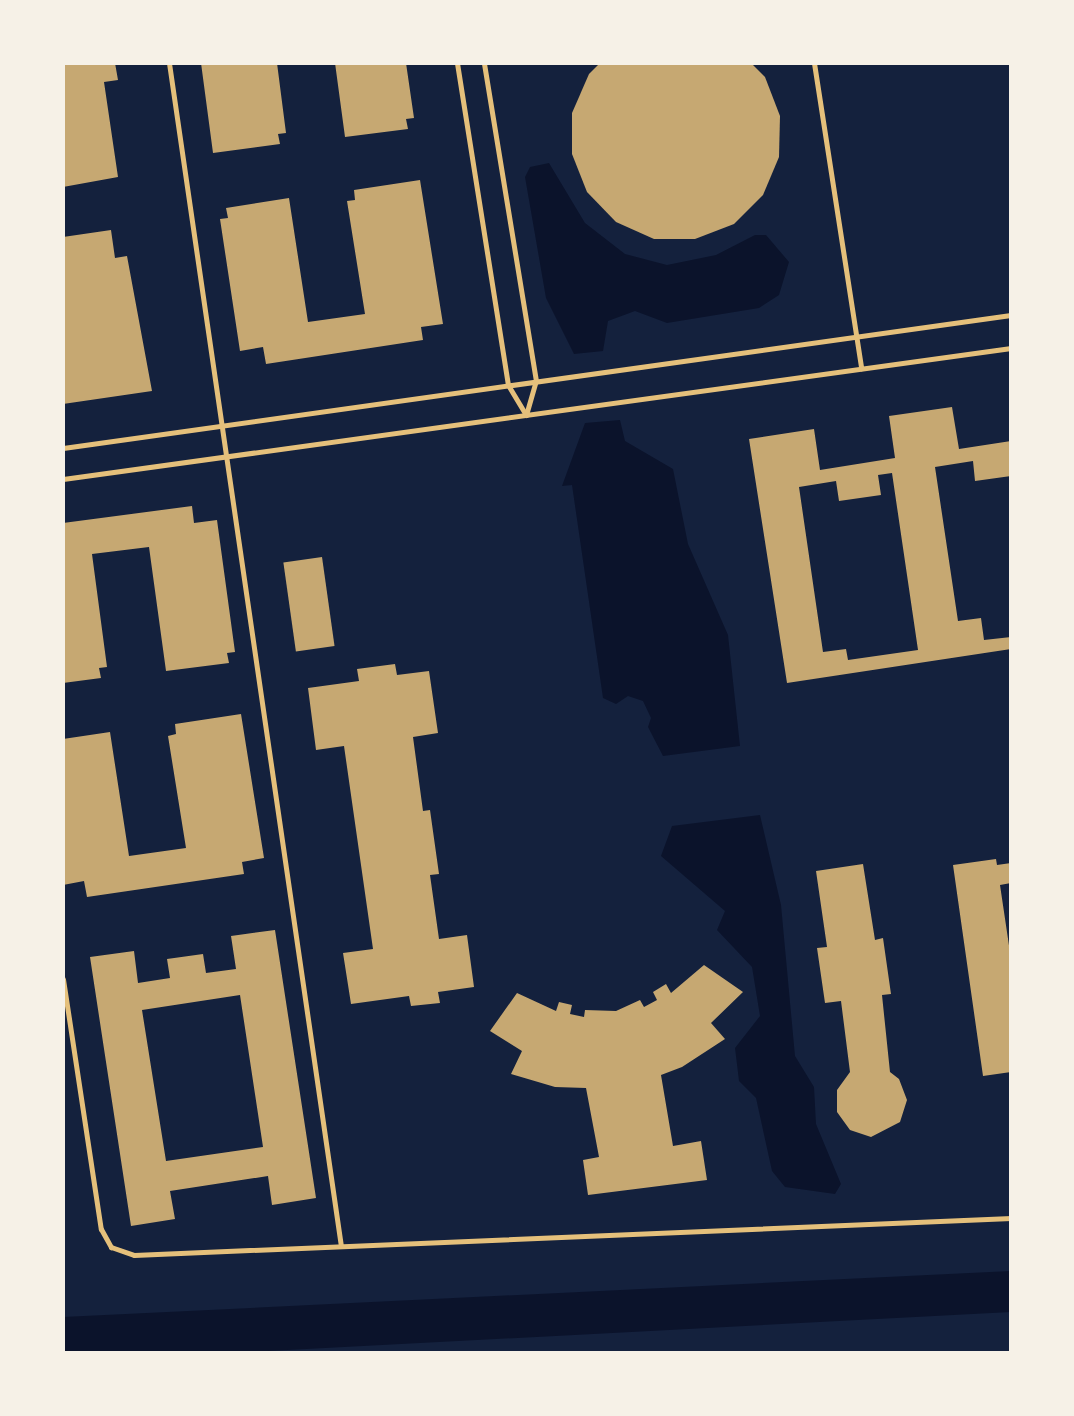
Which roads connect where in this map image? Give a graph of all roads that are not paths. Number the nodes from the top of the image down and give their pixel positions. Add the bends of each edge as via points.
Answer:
1 (169, 63) edge
2 (457, 63) edge
3 (484, 63) edge
4 (814, 63) edge
5 (1011, 314) edge
6 (857, 336) junction
7 (1011, 348) edge
8 (861, 368) junction
9 (536, 382) junction
10 (508, 385) junction
11 (526, 415) junction
12 (224, 425) junction
13 (63, 448) edge
14 (229, 456) junction
15 (63, 479) edge
16 (63, 979) edge
17 (1011, 1218) edge
18 (341, 1246) junction

1 - 12 lane
2 - 10 lane
3 - 9 lane
4 - 6 lane
5 - 6 lane
6 - 8 lane
6 - 9 lane
7 - 8 lane
8 - 11 lane
9 - 10 lane
9 - 11 lane
10 - 11 lane
10 - 12 lane
11 - 14 lane
12 - 13 lane
12 - 14 lane
14 - 15 lane
14 - 18 lane
16 - 18 lane via 101,1229 111,1248 134,1255
17 - 18 lane

